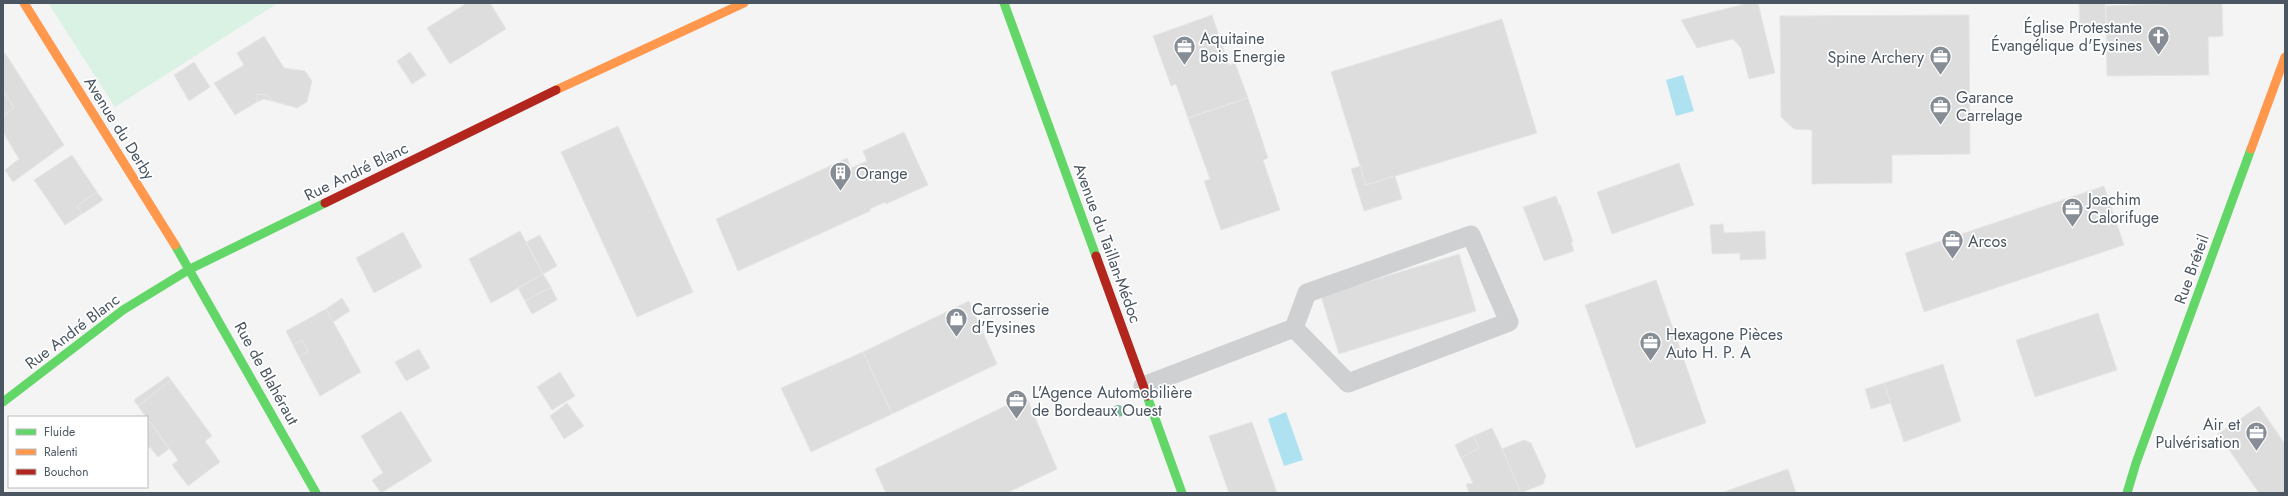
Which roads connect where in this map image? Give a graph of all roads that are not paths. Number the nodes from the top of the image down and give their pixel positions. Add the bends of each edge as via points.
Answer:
1 (24, 3) edge
2 (744, 3) edge
3 (1004, 3) edge
4 (2285, 57) edge
5 (190, 269) junction
6 (1294, 328) junction
7 (1143, 386) junction
8 (3, 402) edge
9 (316, 493) edge
10 (1182, 493) edge
11 (2127, 493) edge

1 - 5 street, Avenue du Derby
2 - 5 street, Rue André Blanc via 576,80
3 - 7 street, Avenue du Taillan-Médoc
4 - 11 street, Rue Bréteil
5 - 8 street, Rue André Blanc via 123,310
5 - 9 street, Rue de Blahéraut
6 - 6 lane via 1348,383 1509,322 1471,235 1306,293
6 - 7 lane
7 - 10 street, Avenue du Taillan-Médoc

